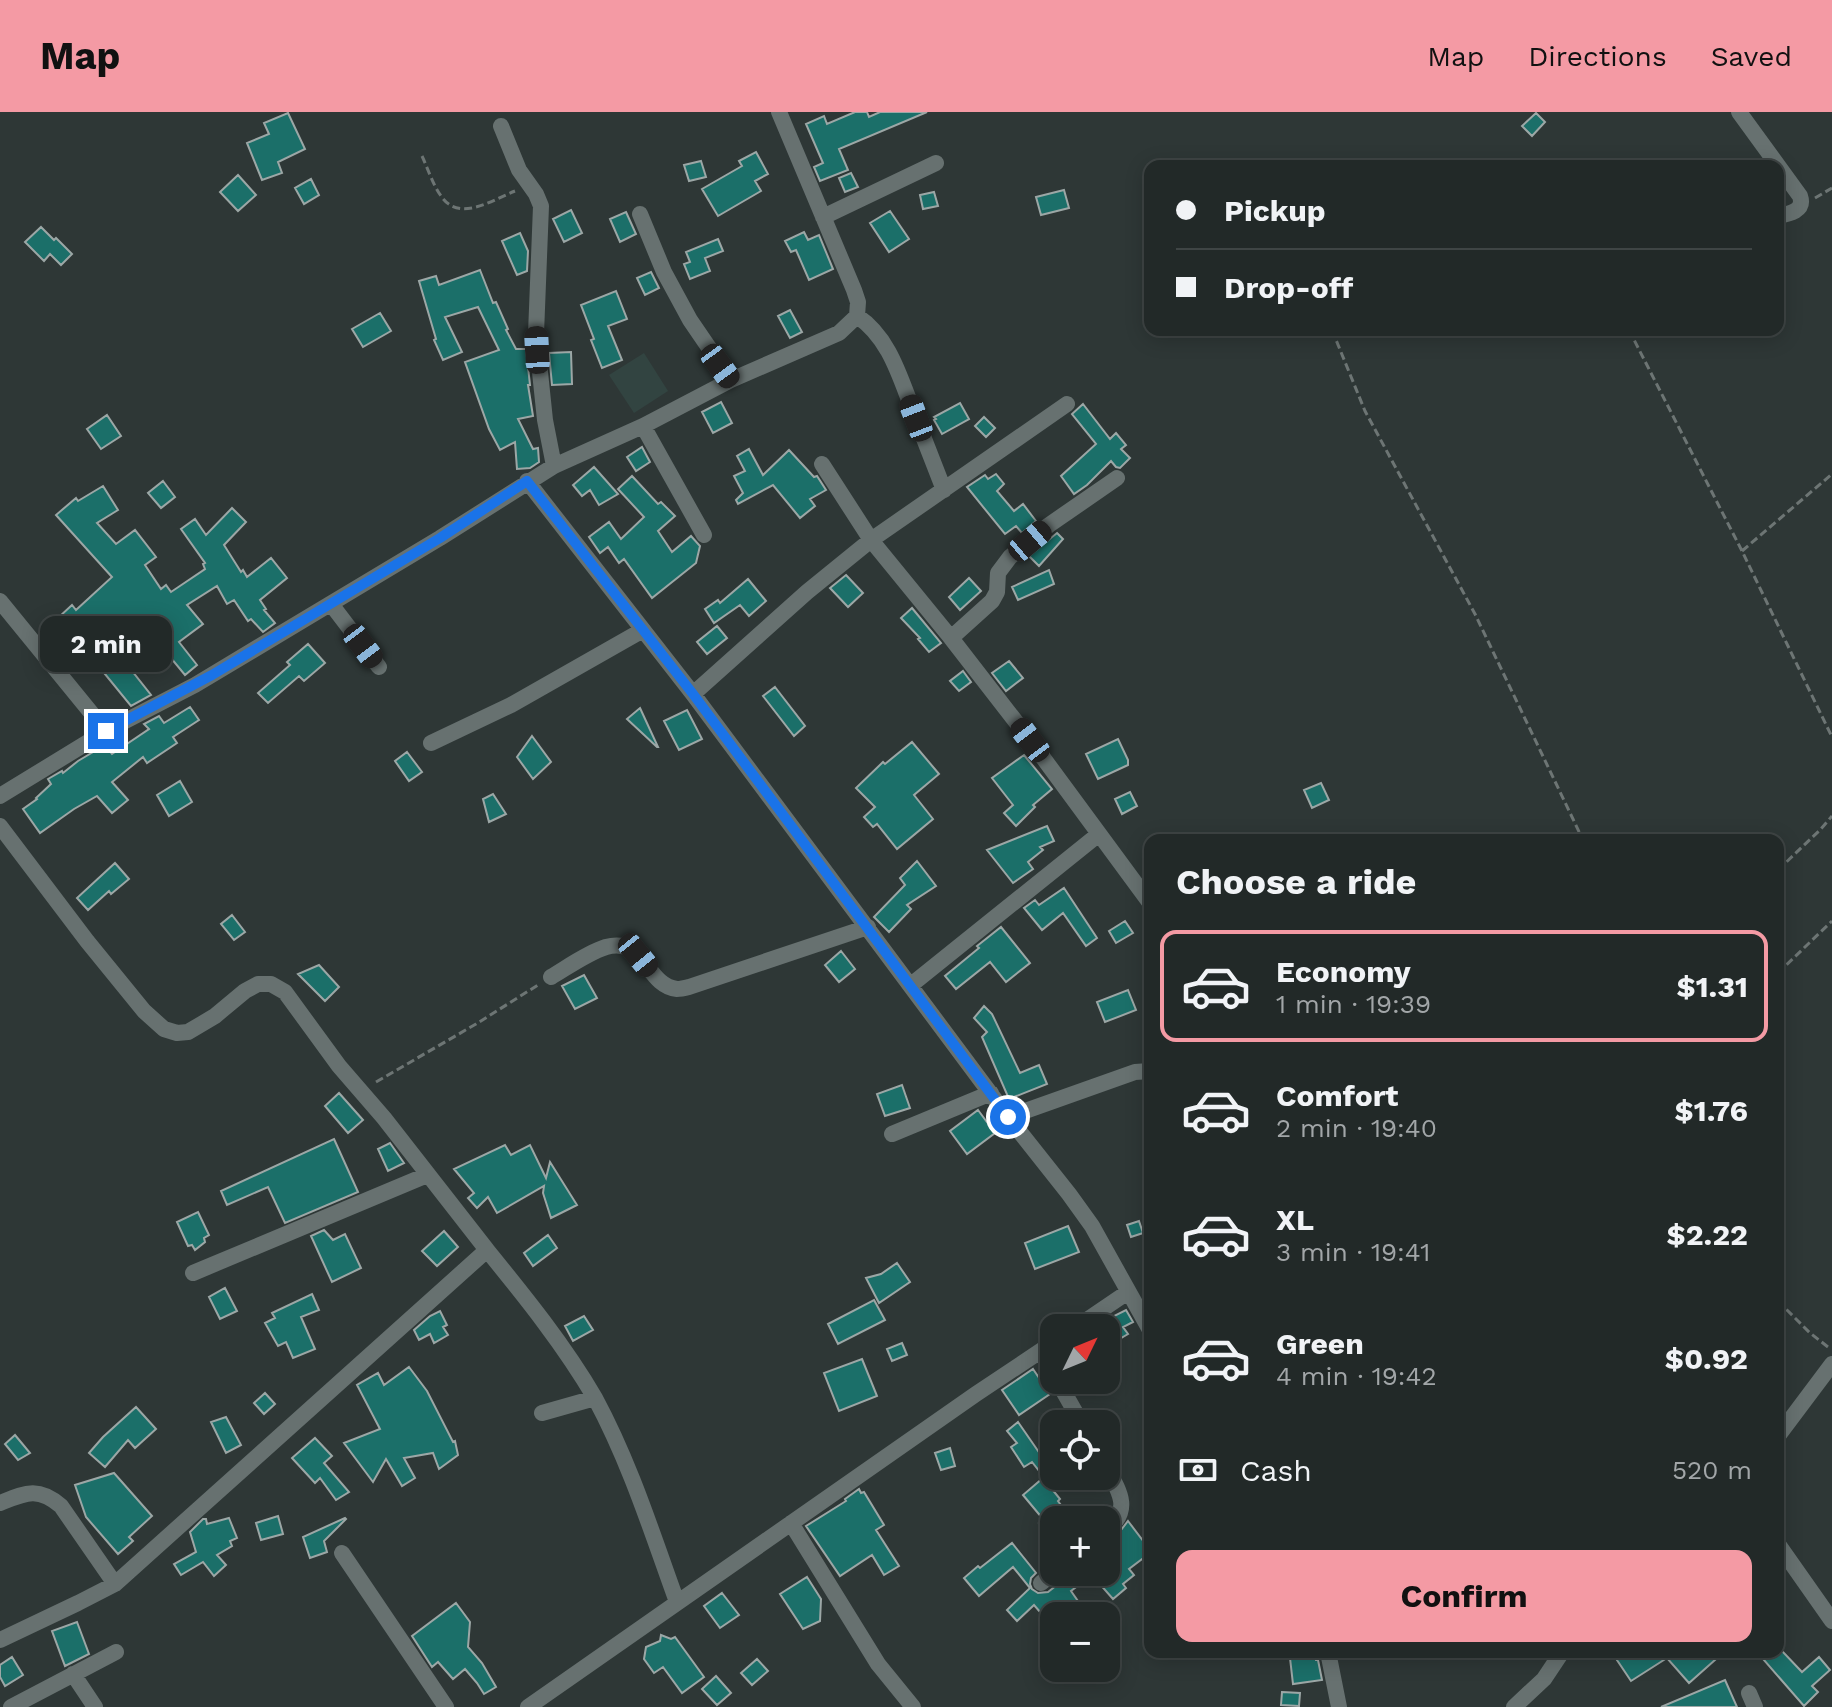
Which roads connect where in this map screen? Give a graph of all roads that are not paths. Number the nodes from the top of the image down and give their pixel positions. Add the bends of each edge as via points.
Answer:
1 (779, 112) edge
2 (1739, 112) edge
3 (501, 126) dead end
4 (1774, 160) edge
5 (936, 163) dead end
6 (1784, 174) edge
7 (640, 214) dead end
8 (1784, 215) edge
9 (823, 217) junction
10 (857, 316) junction
11 (731, 380) junction
12 (1067, 404) dead end
13 (643, 426) junction
14 (822, 464) dead end
15 (554, 466) junction
16 (1117, 478) dead end
17 (527, 481) junction
18 (944, 490) junction
19 (704, 535) dead end
20 (871, 540) junction
21 (0, 601) edge
22 (331, 604) junction
23 (643, 630) junction
24 (951, 638) junction
25 (379, 667) dead end
26 (693, 694) junction
27 (106, 731) junction
28 (431, 743) dead end
29 (0, 796) edge
30 (0, 826) edge
31 (1099, 834) junction
32 (1144, 895) edge
33 (868, 927) junction
34 (551, 977) road end
35 (911, 985) junction
36 (1144, 1071) edge
37 (991, 1093) junction
38 (1008, 1117) junction
39 (892, 1134) dead end
40 (427, 1175) junction
41 (487, 1250) junction
42 (193, 1273) dead end
43 (1128, 1292) junction
44 (1096, 1314) edge
45 (1144, 1320) edge
46 (1040, 1351) edge
47 (1832, 1364) edge
48 (595, 1398) junction
49 (542, 1413) dead end
50 (1784, 1428) edge
51 (1117, 1490) edge
52 (0, 1503) edge
53 (1120, 1516) edge
54 (791, 1523) junction
55 (342, 1553) dead end
56 (1784, 1553) edge
57 (115, 1584) junction
58 (677, 1602) junction
59 (1832, 1621) edge
60 (0, 1640) edge
61 (116, 1652) dead end
62 (1329, 1658) edge
63 (1558, 1658) edge
64 (73, 1674) junction
65 (11, 1707) edge
66 (95, 1707) edge
67 (446, 1707) edge
68 (528, 1707) edge
69 (913, 1707) edge
70 (1339, 1707) edge
71 (1514, 1707) edge

1 - 9 street
2 - 4 street
3 - 15 street via 541,206 536,334
5 - 9 street
6 - 8 street via 1802,202
7 - 11 street via 690,320
9 - 10 street via 854,290
10 - 11 street via 839,333
10 - 18 street via 885,344
11 - 13 street
12 - 18 street
13 - 15 street
13 - 19 street
14 - 20 street
15 - 17 street
16 - 24 street via 1010,557 998,573 992,601
17 - 22 street
17 - 23 street
18 - 20 street
20 - 24 street
20 - 26 street
21 - 27 street
22 - 25 street
22 - 27 street
23 - 26 street
23 - 28 street via 511,705
24 - 31 street
26 - 33 street
27 - 29 street
30 - 40 street via 87,941 164,1029 188,1032 245,991 271,984 285,992
31 - 32 street
31 - 35 street
33 - 34 street via 689,987 667,986 638,955 616,945
33 - 35 street
35 - 37 street
36 - 38 street
37 - 38 street
37 - 39 street
38 - 43 street via 1092,1226
40 - 41 street
40 - 42 street
41 - 48 street via 572,1359
41 - 57 street
43 - 44 street
43 - 45 street
46 - 54 street
47 - 50 street
48 - 49 street
48 - 58 street via 633,1477
51 - 53 street
52 - 57 street via 24,1494 50,1497
54 - 58 street
54 - 69 street via 878,1664
55 - 67 street
56 - 59 street
57 - 60 street
58 - 68 street
61 - 64 street
62 - 70 street
63 - 71 street
64 - 65 street
64 - 66 street

